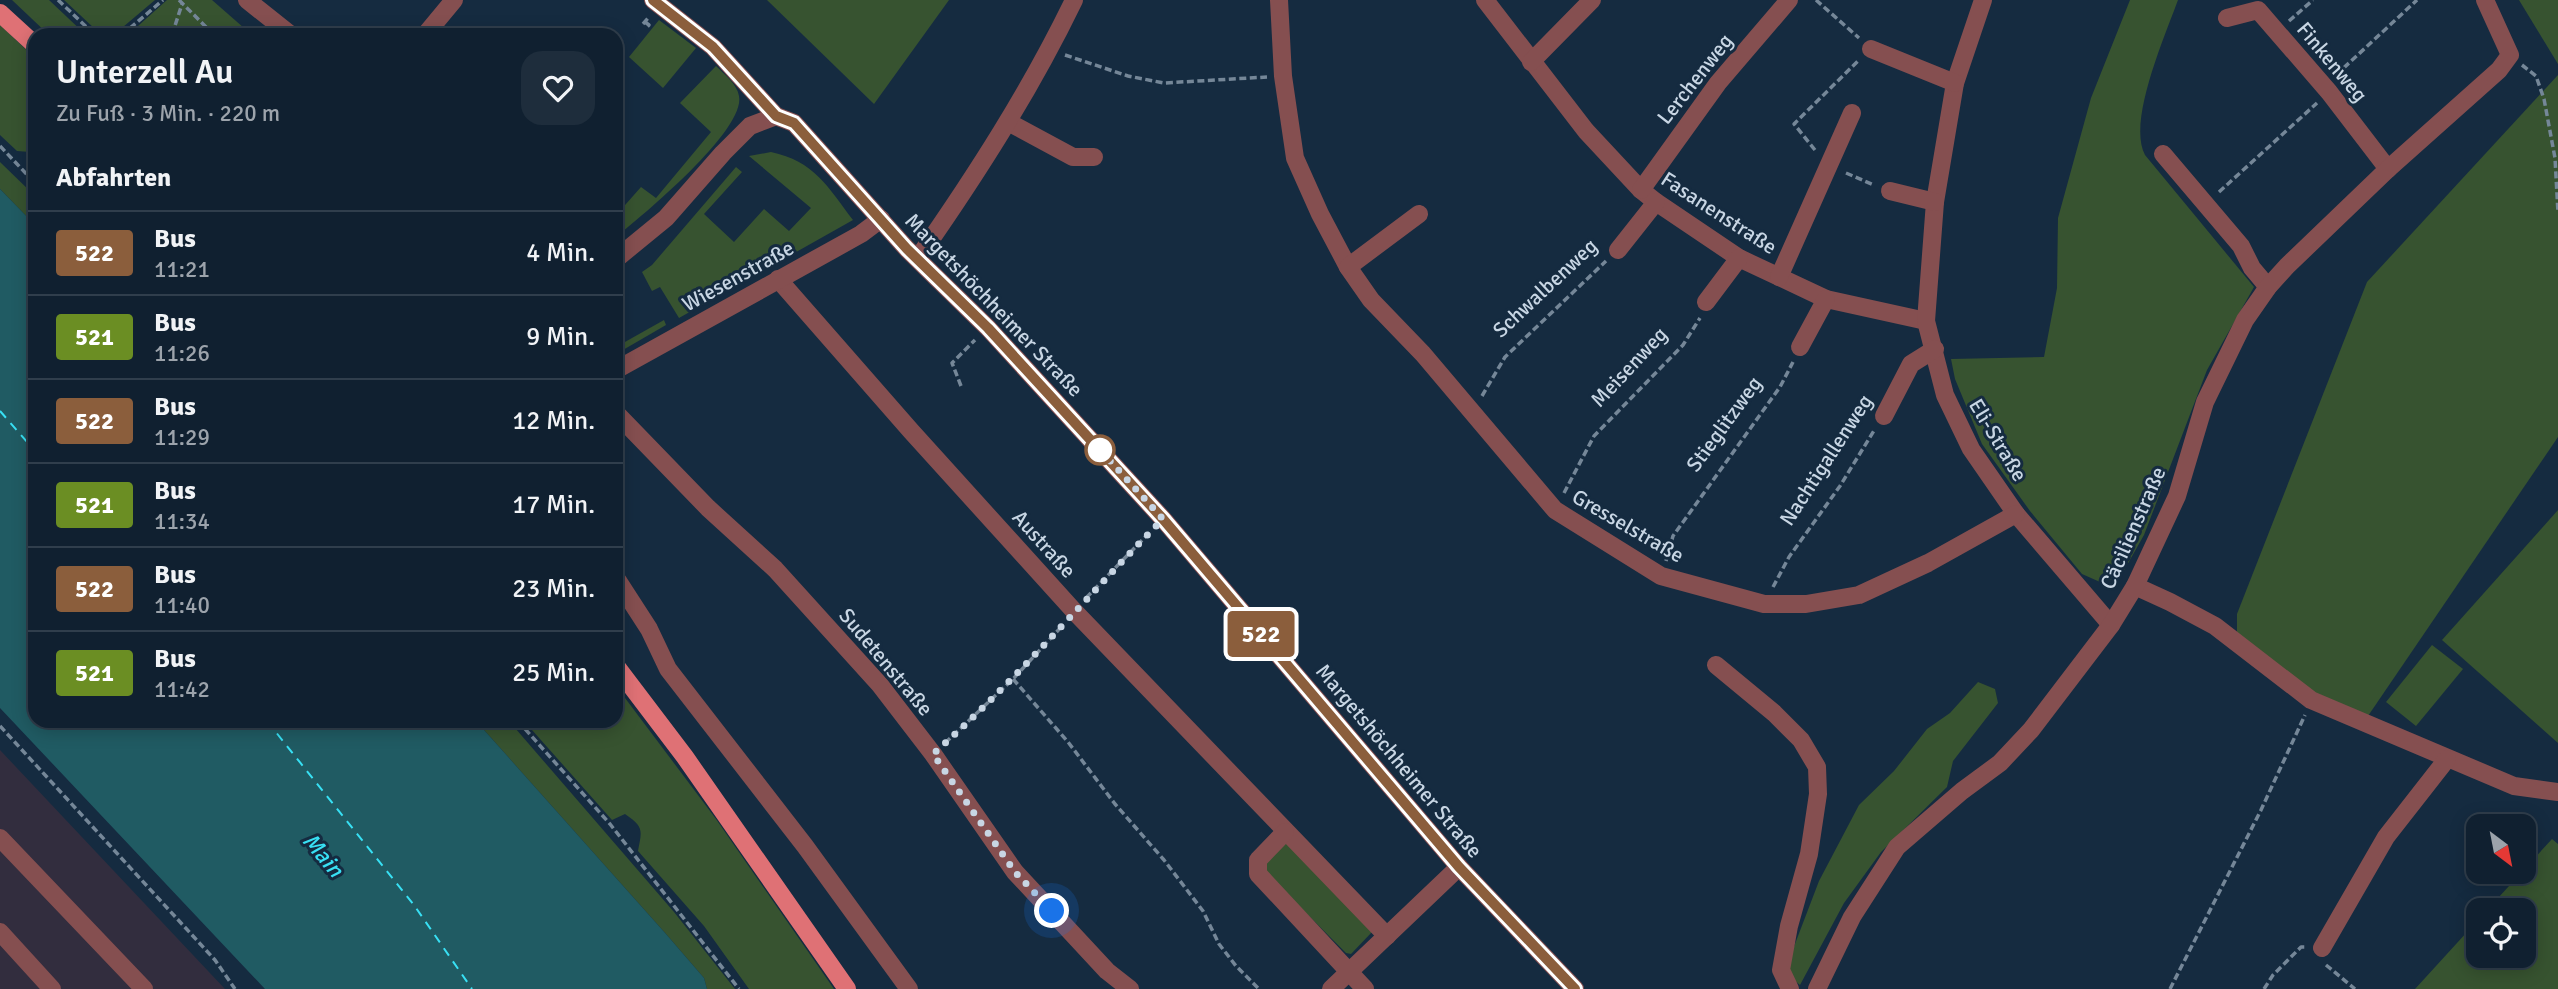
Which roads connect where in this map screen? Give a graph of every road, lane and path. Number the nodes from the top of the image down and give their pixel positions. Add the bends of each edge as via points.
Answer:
1 (58, 0) edge
2 (163, 0) edge
3 (247, 0) edge
4 (454, 0) edge
5 (653, 0) edge
6 (1074, 0) edge
7 (1279, 0) edge
8 (1485, 0) edge
9 (1592, 0) edge
10 (1789, 0) edge
11 (1816, 0) edge
12 (1983, 0) edge
13 (2313, 0) edge
14 (2417, 0) edge
15 (2485, 0) edge
16 (181, 2) edge
17 (0, 13) edge
18 (2227, 18) dead end
19 (88, 28) edge
20 (130, 28) edge
21 (174, 28) edge
22 (207, 28) edge
23 (282, 28) edge
24 (431, 28) edge
25 (2277, 32) junction
26 (28, 39) edge
27 (1871, 48) junction
28 (1050, 50) junction
29 (2510, 55) junction
30 (1531, 62) junction
31 (1283, 76) junction
32 (1955, 83) junction
33 (2327, 89) junction
34 (1853, 113) dead end
35 (776, 116) junction
36 (1008, 122) junction
37 (0, 146) edge
38 (2163, 154) dead end
39 (1094, 157) dead end
40 (1829, 167) junction
41 (2388, 169) junction
42 (28, 176) edge
43 (1641, 190) junction
44 (1890, 191) joint
45 (1656, 202) junction
46 (1935, 202) junction
47 (2207, 204) junction
48 (2558, 213) edge
49 (1419, 214) dead end
50 (881, 219) junction
51 (1618, 250) joint
52 (623, 253) edge
53 (918, 258) junction
54 (1739, 258) junction
55 (1348, 267) junction
56 (1779, 277) junction
57 (778, 279) junction
58 (2267, 287) junction
59 (1826, 299) junction
60 (1706, 302) joint
61 (1926, 321) junction
62 (970, 346) dead end
63 (1800, 347) joint
64 (1935, 349) junction
65 (623, 366) edge
66 (961, 386) dead end
67 (1472, 413) junction
68 (1884, 416) joint
69 (623, 420) edge
70 (1555, 510) junction
71 (2016, 513) junction
72 (1163, 519) junction
73 (1661, 576) junction
74 (2135, 586) junction
75 (623, 589) edge
76 (1764, 604) junction
77 (1074, 611) junction
78 (2111, 625) junction
79 (1716, 665) dead end
80 (623, 675) edge
81 (1013, 679) junction
82 (2311, 700) junction
83 (0, 726) edge
84 (524, 728) edge
85 (933, 754) junction
86 (2447, 759) junction
87 (2558, 793) edge
88 (1285, 832) junction
89 (0, 838) edge
90 (1459, 867) junction
91 (0, 932) edge
92 (1387, 936) junction
93 (2322, 948) junction
94 (1349, 973) junction
95 (52, 989) edge
96 (144, 989) edge
97 (235, 989) edge
98 (739, 989) edge
99 (847, 989) edge
100 (909, 989) edge
101 (1130, 989) edge
102 (1259, 989) edge
103 (1331, 989) edge
104 (1365, 989) edge
105 (1575, 989) edge
106 (1790, 989) edge
107 (1817, 989) edge
108 (2170, 989) edge
109 (2264, 989) edge
110 (2355, 989) edge

1 - 19 path
2 - 20 path
3 - 23 street
4 - 24 street
5 - 35 street, Margetshöchheimer Straße
6 - 28 street
7 - 31 street, Gresselstraße
8 - 30 street, Fasanenstraße
9 - 30 street
10 - 43 street, Lerchenweg via 1718,83
11 - 27 path
12 - 32 street, Eli-Straße
13 - 25 path
14 - 33 path
15 - 29 street
16 - 21 path
16 - 22 path
17 - 26 main road
18 - 25 street, Finkenweg via 2258,10
25 - 33 street, Finkenweg
27 - 32 street
27 - 40 path via 1794,124
28 - 31 path via 1164,83
28 - 36 street
29 - 41 street, Cäcilienstraße
29 - 48 path via 2536,76 2544,99 2555,159
30 - 43 street, Fasanenstraße
31 - 55 street, Gresselstraße via 1295,158
32 - 46 street, Eli-Straße
33 - 41 street, Finkenweg
33 - 47 path
34 - 40 street
35 - 50 street, Margetshöchheimer Straße via 794,123
35 - 52 street via 750,126 666,218
36 - 39 street via 1073,157
36 - 53 street
37 - 42 path
38 - 47 street
40 - 44 path
40 - 56 street
41 - 58 street, Cäcilienstraße
43 - 45 street, Fasanenstraße
44 - 46 street
45 - 51 street, Schwalbenweg
45 - 54 street, Fasanenstraße
46 - 61 street, Eli-Straße
47 - 58 street
49 - 55 street
50 - 53 street, Margetshöchheimer Straße
50 - 57 street, Wiesenstraße
51 - 67 path, Schwalbenweg via 1505,356
53 - 72 street, Margetshöchheimer Straße
54 - 56 street, Fasanenstraße
54 - 60 street
55 - 67 street, Gresselstraße via 1371,300
56 - 59 street, Fasanenstraße
57 - 65 street, Wiesenstraße
57 - 77 street, Austraße
58 - 74 street, Cäcilienstraße via 2245,320 2205,402 2176,496
59 - 61 street, Fasanenstraße
59 - 63 street
60 - 70 path, Meisenweg via 1683,345 1594,436
61 - 64 street, Eli-Straße
62 - 66 path via 952,363
63 - 73 path, Stieglitzweg via 1780,387 1673,536
64 - 68 street, Nachtigallenweg via 1911,364
64 - 71 street, Eli-Straße via 1945,394 1971,449
67 - 70 street, Gresselstraße
68 - 76 path, Nachtigallenweg via 1789,557
69 - 85 street, Sudetenstraße via 775,569 880,685
70 - 73 street, Gresselstraße
71 - 76 street, Gresselstraße via 1928,563 1859,595 1807,604
71 - 78 street, Eli-Straße
72 - 77 path
72 - 90 street, Margetshöchheimer Straße
73 - 76 street, Gresselstraße
74 - 78 street, Cäcilienstraße
74 - 82 street via 2215,626
75 - 100 street via 668,669
77 - 81 path
77 - 88 street, Austraße
78 - 107 street, Cäcilienstraße via 2032,730 2000,763 1897,847 1852,916
79 - 106 street via 1801,740 1817,767 1809,854 1781,970
80 - 99 main road
81 - 85 path
81 - 102 path via 1164,860 1203,911 1236,966
82 - 86 street
82 - 108 path
83 - 97 path via 215,960
84 - 98 path via 610,824
85 - 101 street, Sudetenstraße via 1015,872 1107,971
86 - 87 street via 2514,786
86 - 93 street via 2386,837
88 - 92 street, Austraße
88 - 94 street via 1258,860 1258,874
89 - 96 street
90 - 92 street
90 - 105 street, Margetshöchheimer Straße
91 - 95 street
92 - 94 street
93 - 109 path via 2301,947
93 - 110 path via 2321,960
94 - 103 street
94 - 104 street

